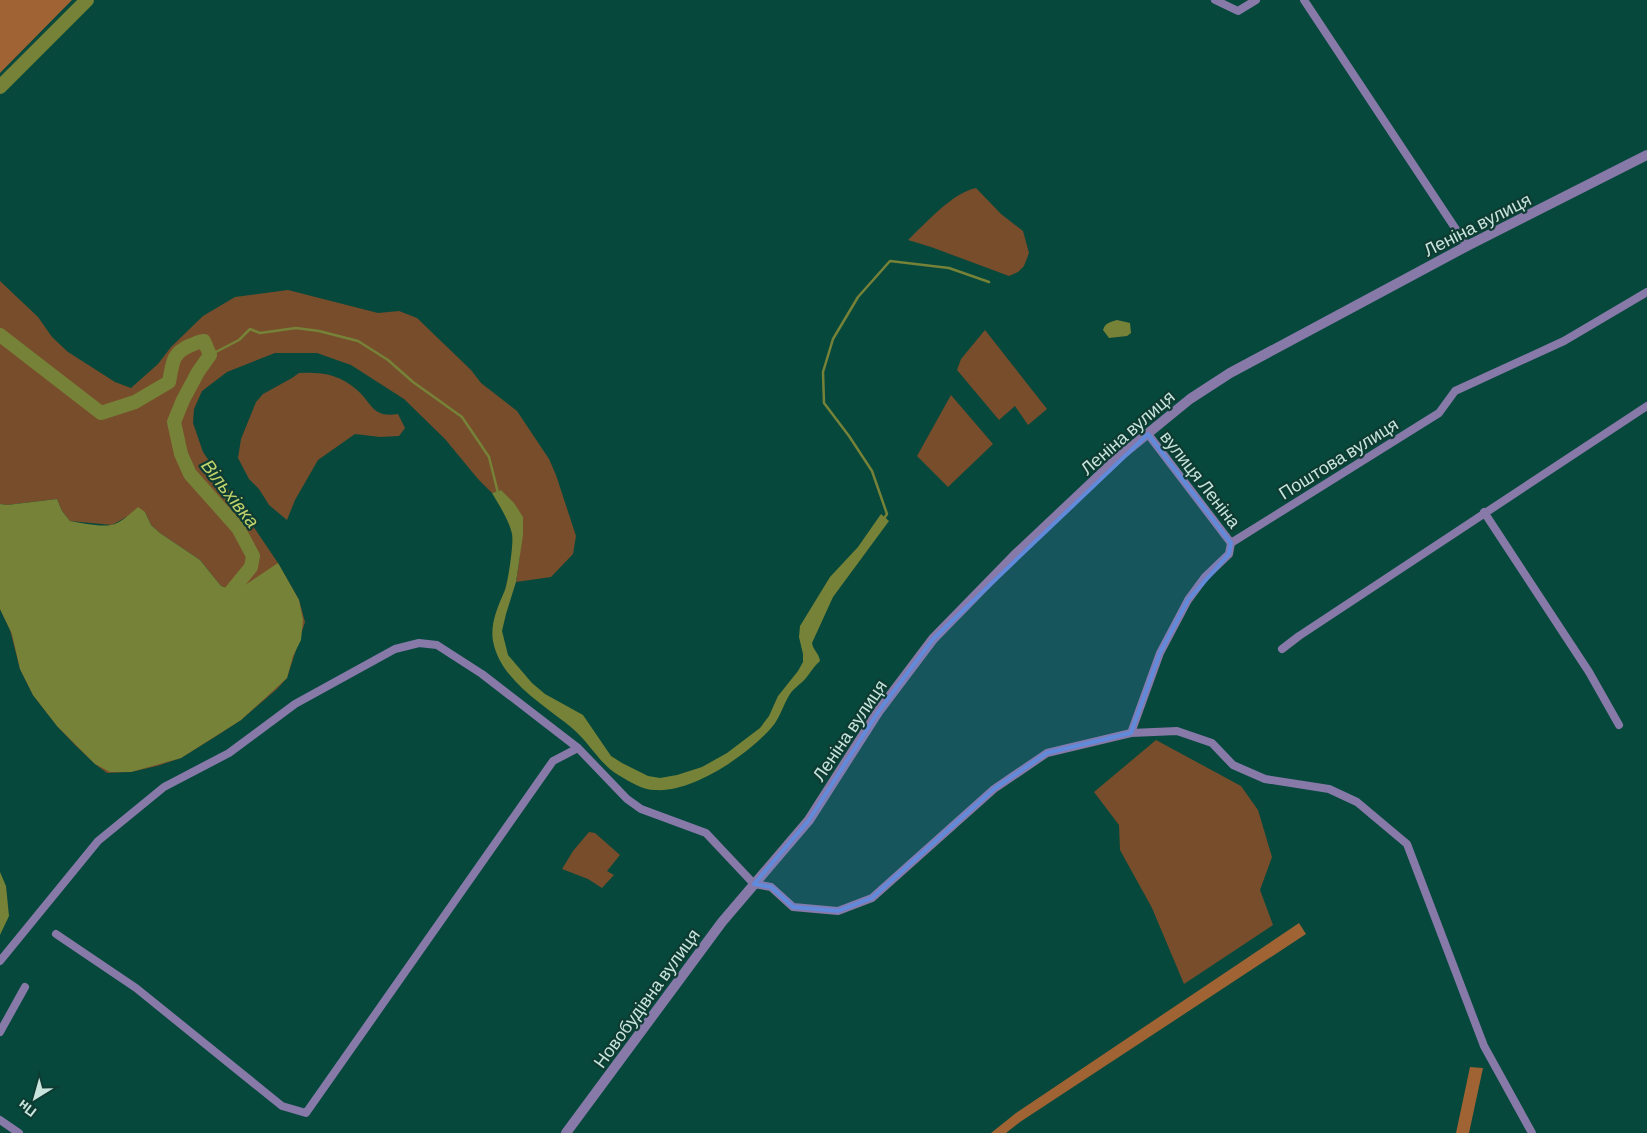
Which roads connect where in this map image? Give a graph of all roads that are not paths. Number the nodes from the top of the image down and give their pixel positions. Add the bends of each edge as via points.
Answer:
1 (1215, 0) edge
2 (1256, 0) edge
3 (1304, 0) edge
4 (1647, 156) edge
5 (1467, 246) junction
6 (1647, 292) edge
7 (1647, 406) edge
8 (1148, 434) junction
9 (1484, 512) junction
10 (1231, 542) junction
11 (1282, 649) dead end
12 (1619, 725) dead end
13 (1131, 733) junction
14 (578, 748) junction
15 (754, 884) junction
16 (56, 934) dead end
17 (0, 961) edge
18 (25, 987) dead end
19 (0, 1032) edge
20 (0, 1120) edge
21 (19, 1133) edge
22 (566, 1133) edge
23 (1532, 1133) edge

1 - 2 street via 1238,11
3 - 5 street
4 - 5 street, Леніна вулиця
5 - 8 street, Леніна вулиця via 1230,373 1190,399
6 - 10 street, Поштова вулиця via 1564,341 1456,391 1439,413
7 - 9 street
8 - 10 street, вулиця Леніна
8 - 15 street, Леніна вулиця via 1119,457 1022,549 933,639 878,712 809,820
9 - 11 street
9 - 12 street via 1589,672
10 - 13 street, Поштова вулиця via 1229,554 1205,577 1188,600 1160,654
13 - 15 street via 1047,753 994,789 872,898 838,911 793,907 771,887
13 - 23 street via 1177,731 1212,743 1233,765 1265,779 1329,790 1357,802 1407,844 1484,1046
14 - 15 street via 626,799 641,809 706,834
14 - 16 street via 553,762 306,1113 282,1106 136,988
14 - 17 street via 482,674 437,645 419,643 395,649 294,704 229,753 164,787 98,840
15 - 22 street, Новобудівна вулиця via 722,922
18 - 19 street
20 - 21 street

